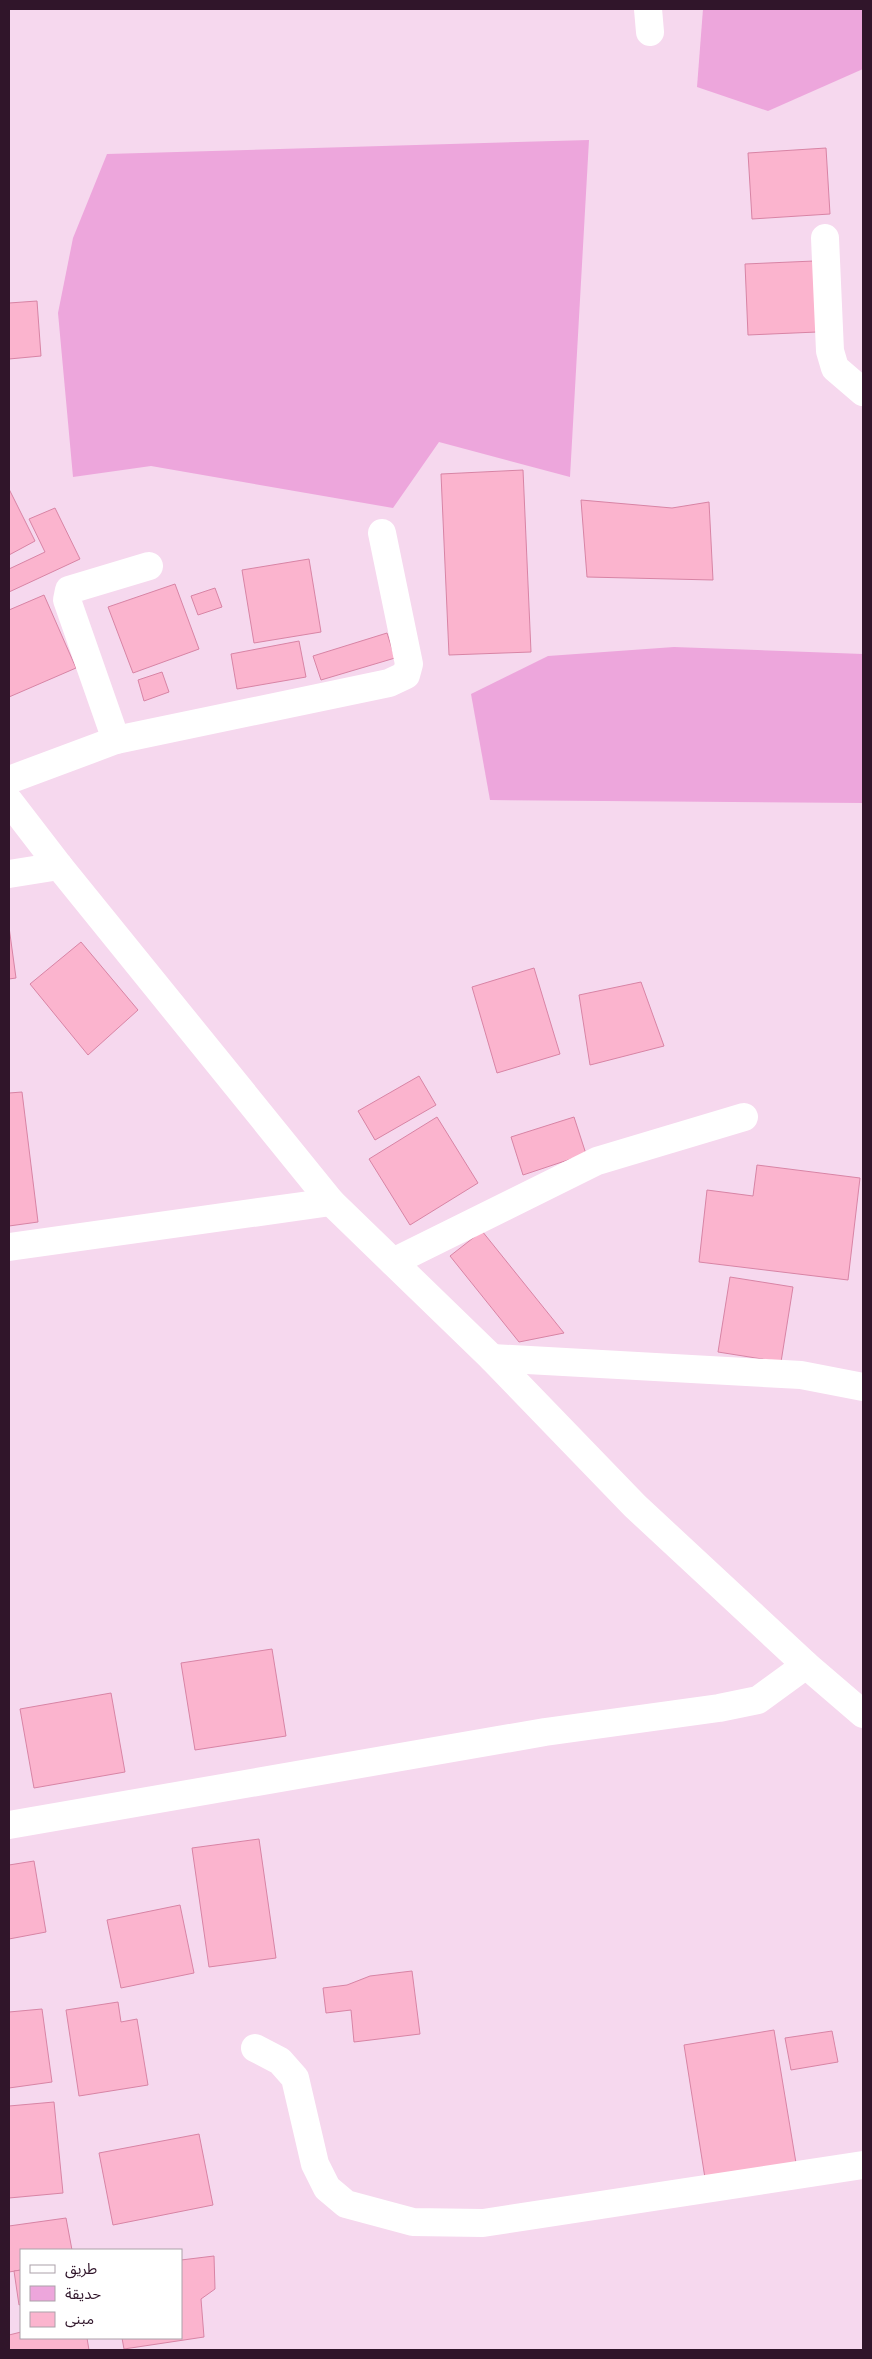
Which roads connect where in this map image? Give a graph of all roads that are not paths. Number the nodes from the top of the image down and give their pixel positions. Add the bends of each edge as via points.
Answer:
1 (825, 238) dead end
2 (863, 392) edge
3 (382, 533) dead end
4 (149, 566) dead end
5 (116, 740) junction
6 (9, 780) edge
7 (9, 801) edge
8 (58, 866) junction
9 (9, 874) edge
10 (744, 1117) dead end
11 (331, 1202) junction
12 (9, 1247) edge
13 (393, 1262) junction
14 (492, 1358) junction
15 (863, 1387) edge
16 (806, 1665) junction
17 (863, 1714) edge
18 (9, 1825) edge
19 (256, 2048) dead end
20 (863, 2165) edge

1 - 2 street via 830,350 835,368
3 - 5 street via 409,664 406,675 389,683
4 - 5 street via 69,590 68,595
5 - 6 street
7 - 8 street
8 - 9 street
8 - 11 street
10 - 13 street via 597,1160
11 - 12 street
11 - 13 street
13 - 14 street
14 - 15 street via 801,1376
14 - 16 street via 635,1506
16 - 17 street
16 - 18 street via 758,1700 719,1708 545,1732
19 - 20 street via 280,2060 295,2078 315,2164 327,2188 346,2204 413,2222 483,2224

